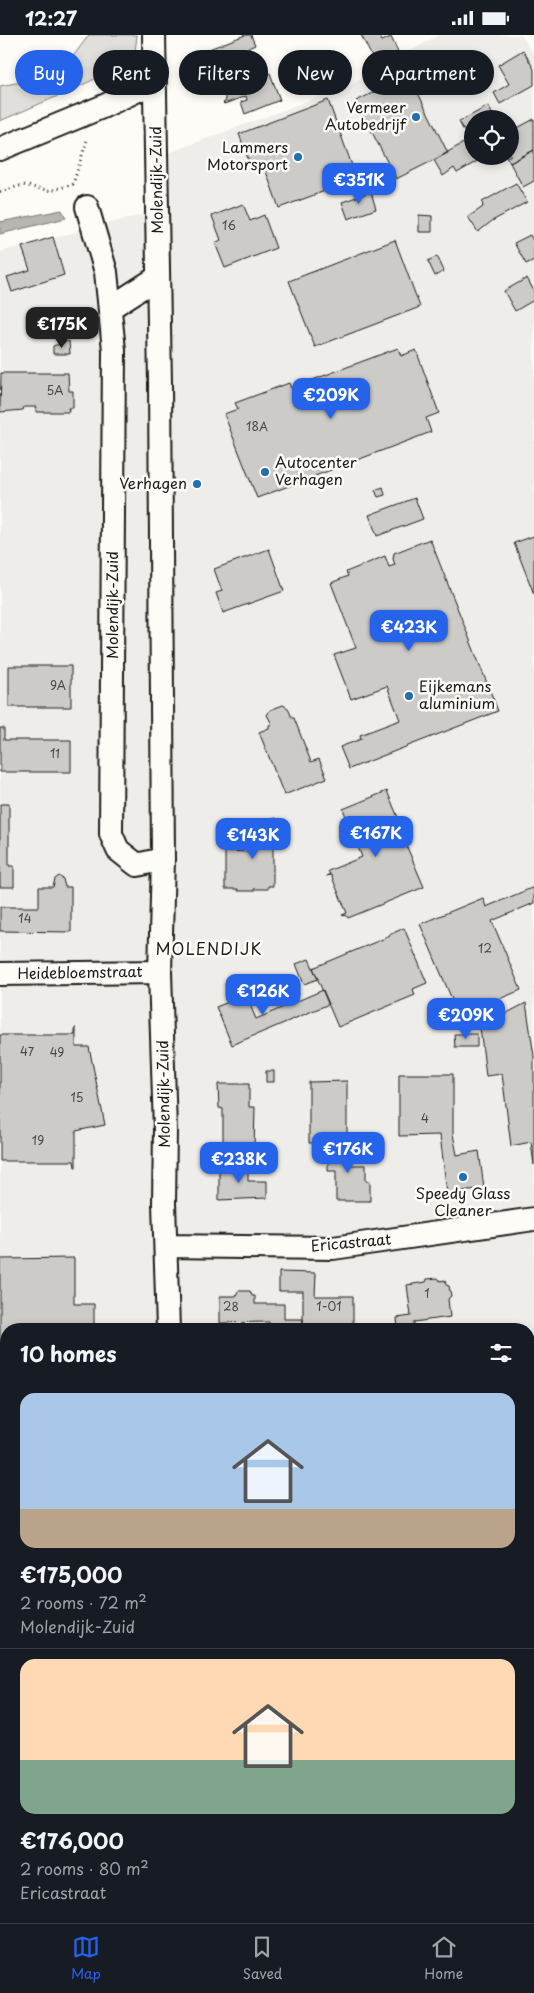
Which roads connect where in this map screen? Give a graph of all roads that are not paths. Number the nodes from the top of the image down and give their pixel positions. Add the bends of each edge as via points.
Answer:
1 (154, 35) edge
2 (154, 50) edge
3 (127, 95) edge
4 (155, 95) edge
5 (0, 149) edge
6 (87, 207) dead end
7 (158, 277) junction
8 (110, 308) junction
9 (163, 859) junction
10 (160, 972) junction
11 (0, 974) edge
12 (534, 1219) edge
13 (166, 1246) junction
14 (168, 1323) edge

1 - 2 street, Molendijk-Zuid
3 - 5 street
4 - 7 street, Molendijk-Zuid
6 - 8 street, Molendijk-Zuid via 106,272
7 - 8 street
7 - 9 street, Molendijk-Zuid
8 - 9 street, Molendijk-Zuid via 114,350 111,833 118,850 137,865
9 - 10 street, Molendijk-Zuid
10 - 11 street, Heidebloemstraat
10 - 13 street, Molendijk-Zuid
12 - 13 street, Ericastraat via 333,1248
13 - 14 street, Molendijk-Zuid

